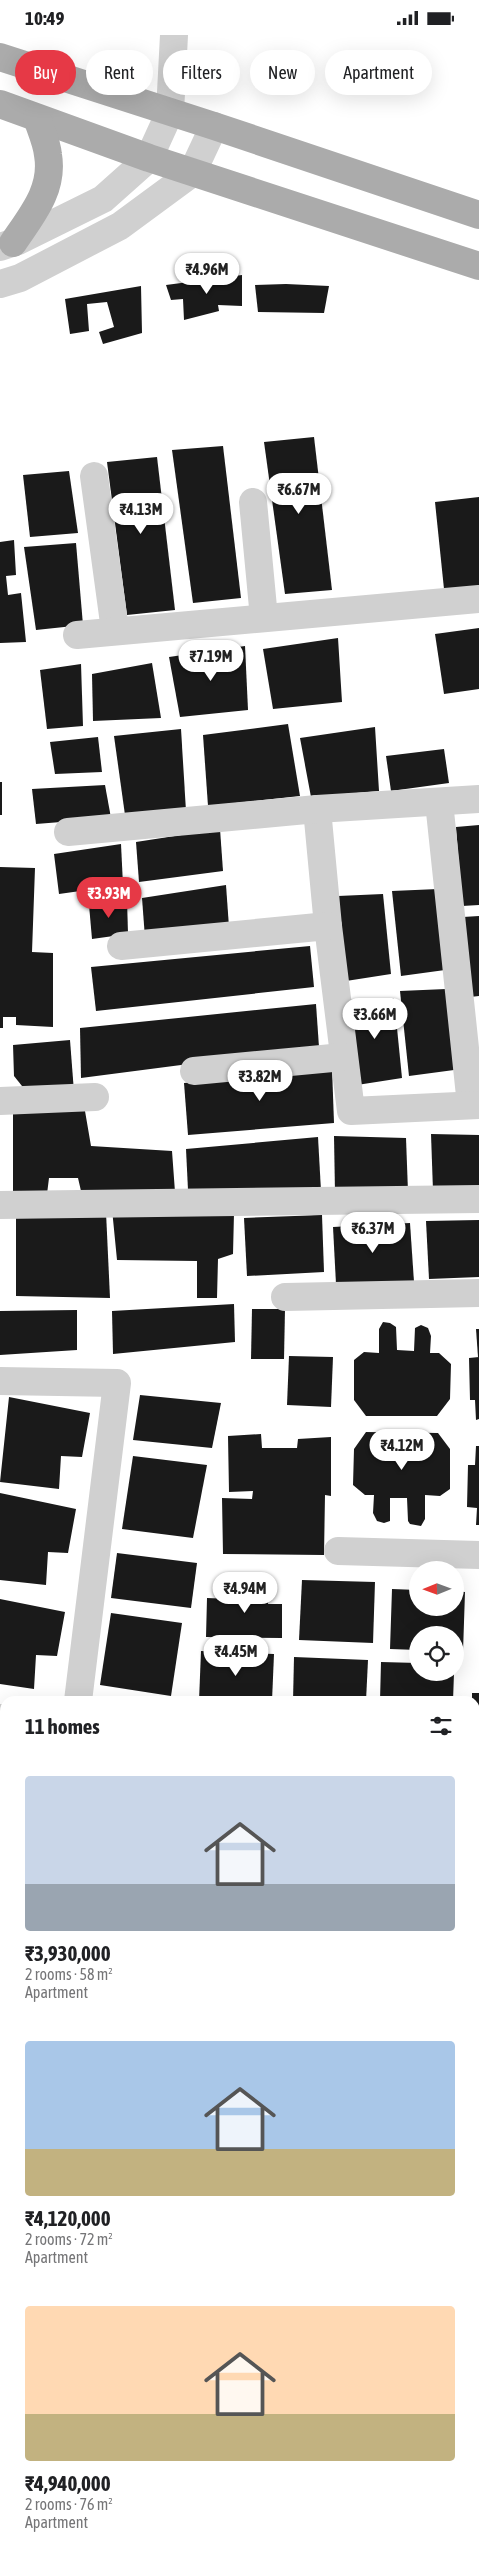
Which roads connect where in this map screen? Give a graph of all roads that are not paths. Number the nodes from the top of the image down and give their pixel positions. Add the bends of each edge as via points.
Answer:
1 (170, 36) edge
2 (0, 57) edge
3 (0, 105) edge
4 (170, 112) junction
5 (37, 118) junction
6 (214, 126) junction
7 (149, 158) junction
8 (192, 173) junction
9 (479, 215) edge
10 (6, 245) edge
11 (479, 266) edge
12 (0, 284) edge
13 (94, 476) dead end
14 (253, 502) dead end
15 (479, 599) edge
16 (264, 618) junction
17 (116, 630) junction
18 (77, 635) dead end
19 (479, 799) edge
20 (439, 802) junction
21 (317, 809) junction
22 (68, 832) dead end
23 (328, 926) junction
24 (121, 946) dead end
25 (343, 1057) junction
26 (194, 1071) dead end
27 (94, 1097) dead end
28 (0, 1101) edge
29 (475, 1105) edge
30 (479, 1199) edge
31 (0, 1205) edge
32 (479, 1293) edge
33 (285, 1297) dead end
34 (0, 1381) edge
35 (338, 1551) dead end
36 (479, 1555) edge
37 (79, 1696) edge

1 - 4 street
2 - 4 main road
3 - 5 main road
4 - 6 main road
4 - 7 street
5 - 7 main road
5 - 10 main road via 48,155 49,176 42,201
6 - 8 street
6 - 9 main road
7 - 8 main road
7 - 10 street via 103,199
8 - 11 main road
8 - 12 street via 120,226 20,278
13 - 17 street
14 - 16 street
15 - 16 street
16 - 17 street
17 - 18 street
19 - 20 street
20 - 21 street
20 - 29 street
21 - 22 street
21 - 23 street
23 - 24 street
23 - 25 street
25 - 26 street
25 - 29 street via 351,1111
27 - 28 street
30 - 31 street
32 - 33 street
34 - 37 street via 117,1383
35 - 36 street

